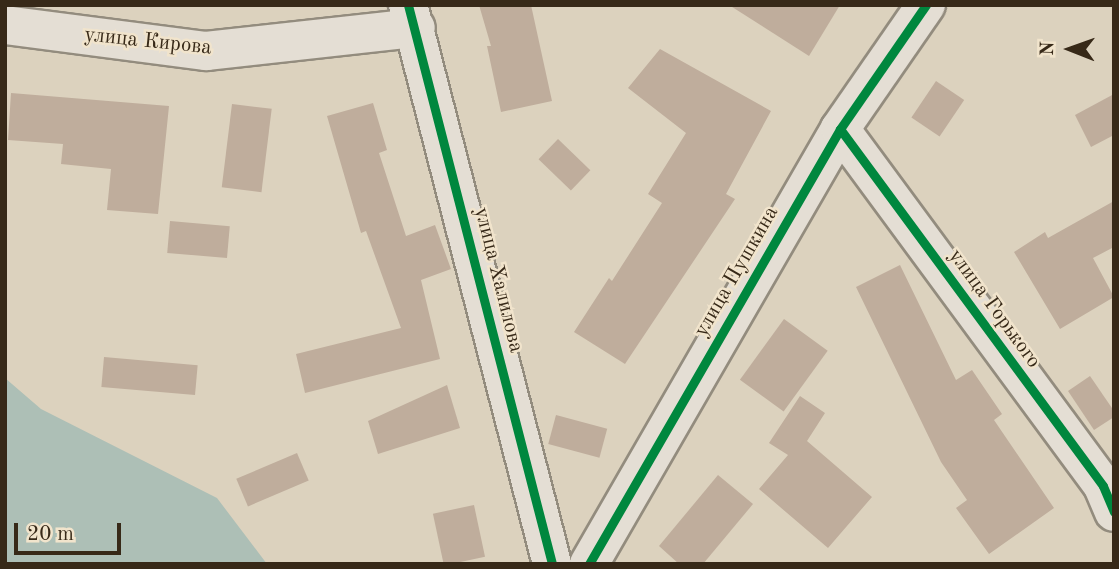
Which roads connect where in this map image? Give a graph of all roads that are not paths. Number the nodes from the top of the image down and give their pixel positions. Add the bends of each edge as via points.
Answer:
1 (926, 5) edge
2 (412, 17) edge
3 (5, 25) edge
4 (840, 129) junction
5 (1114, 512) edge
6 (552, 564) edge
7 (589, 564) edge

1 - 4 street, улица Пушкина
2 - 3 street, улица Кирова via 206,51
2 - 6 street, улица Халилова
4 - 5 street, улица Горького via 1103,486
4 - 7 street, улица Пушкина

